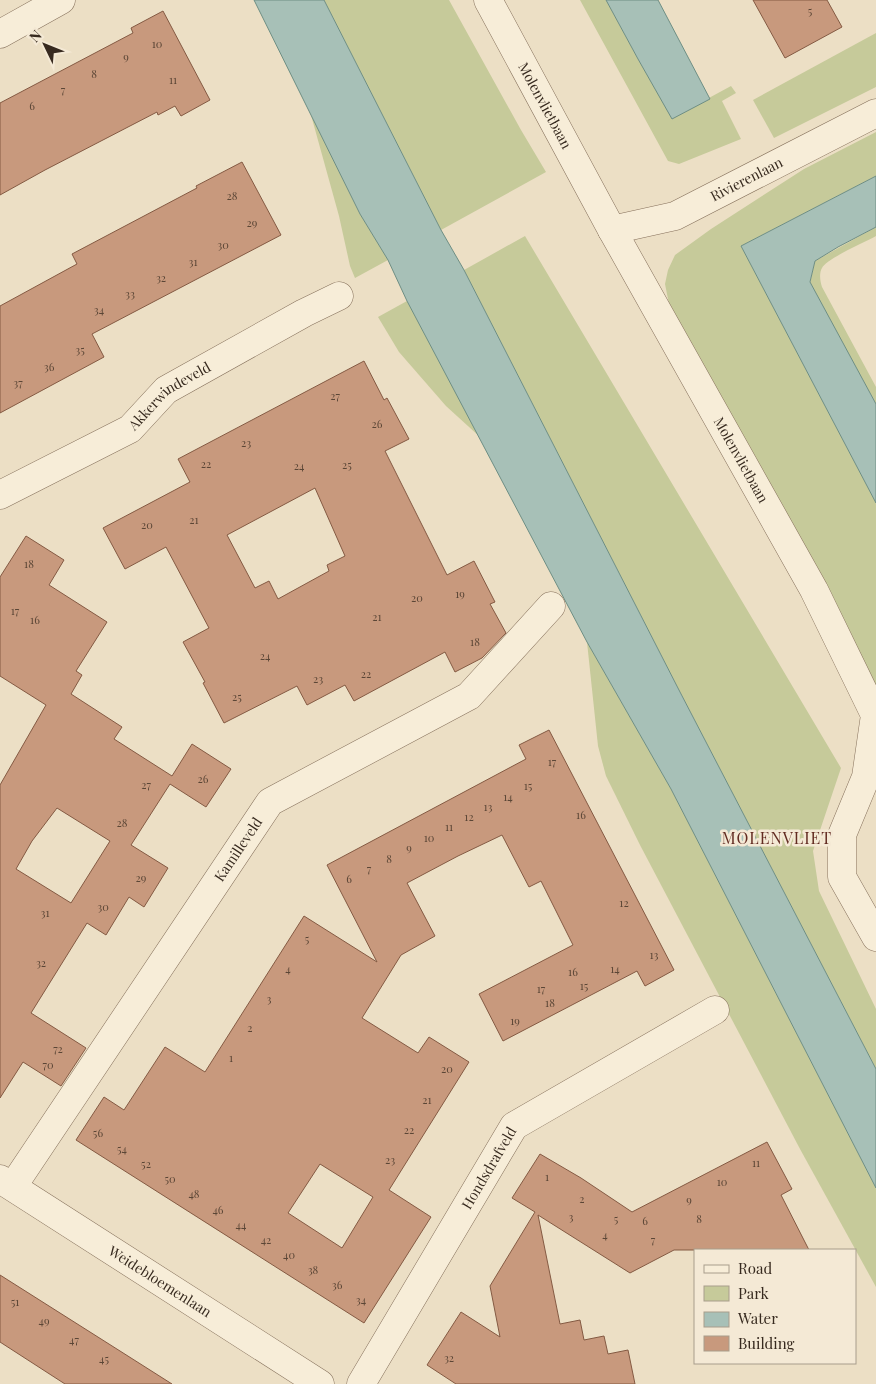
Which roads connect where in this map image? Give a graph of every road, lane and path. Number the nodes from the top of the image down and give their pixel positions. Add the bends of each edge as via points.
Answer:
1 (61, 0) edge
2 (488, 0) edge
3 (0, 34) edge
4 (876, 113) edge
5 (612, 230) junction
6 (339, 296) dead end
7 (0, 495) edge
8 (552, 606) dead end
9 (876, 937) edge
10 (715, 1010) dead end
11 (6, 1182) edge
12 (320, 1384) edge
13 (361, 1384) edge

1 - 3 street
2 - 5 street, Molenvlietbaan
4 - 5 street, Rivierenlaan via 675,216
5 - 9 street, Molenvlietbaan via 814,590 876,715 866,777 842,835 842,876
6 - 7 street, Akkerwindeveld via 166,390 130,429
8 - 11 street, Kamilleveld via 470,696 270,802
10 - 13 street, Hondsdrafveld via 514,1126
11 - 12 street, Weidebloemenlaan

